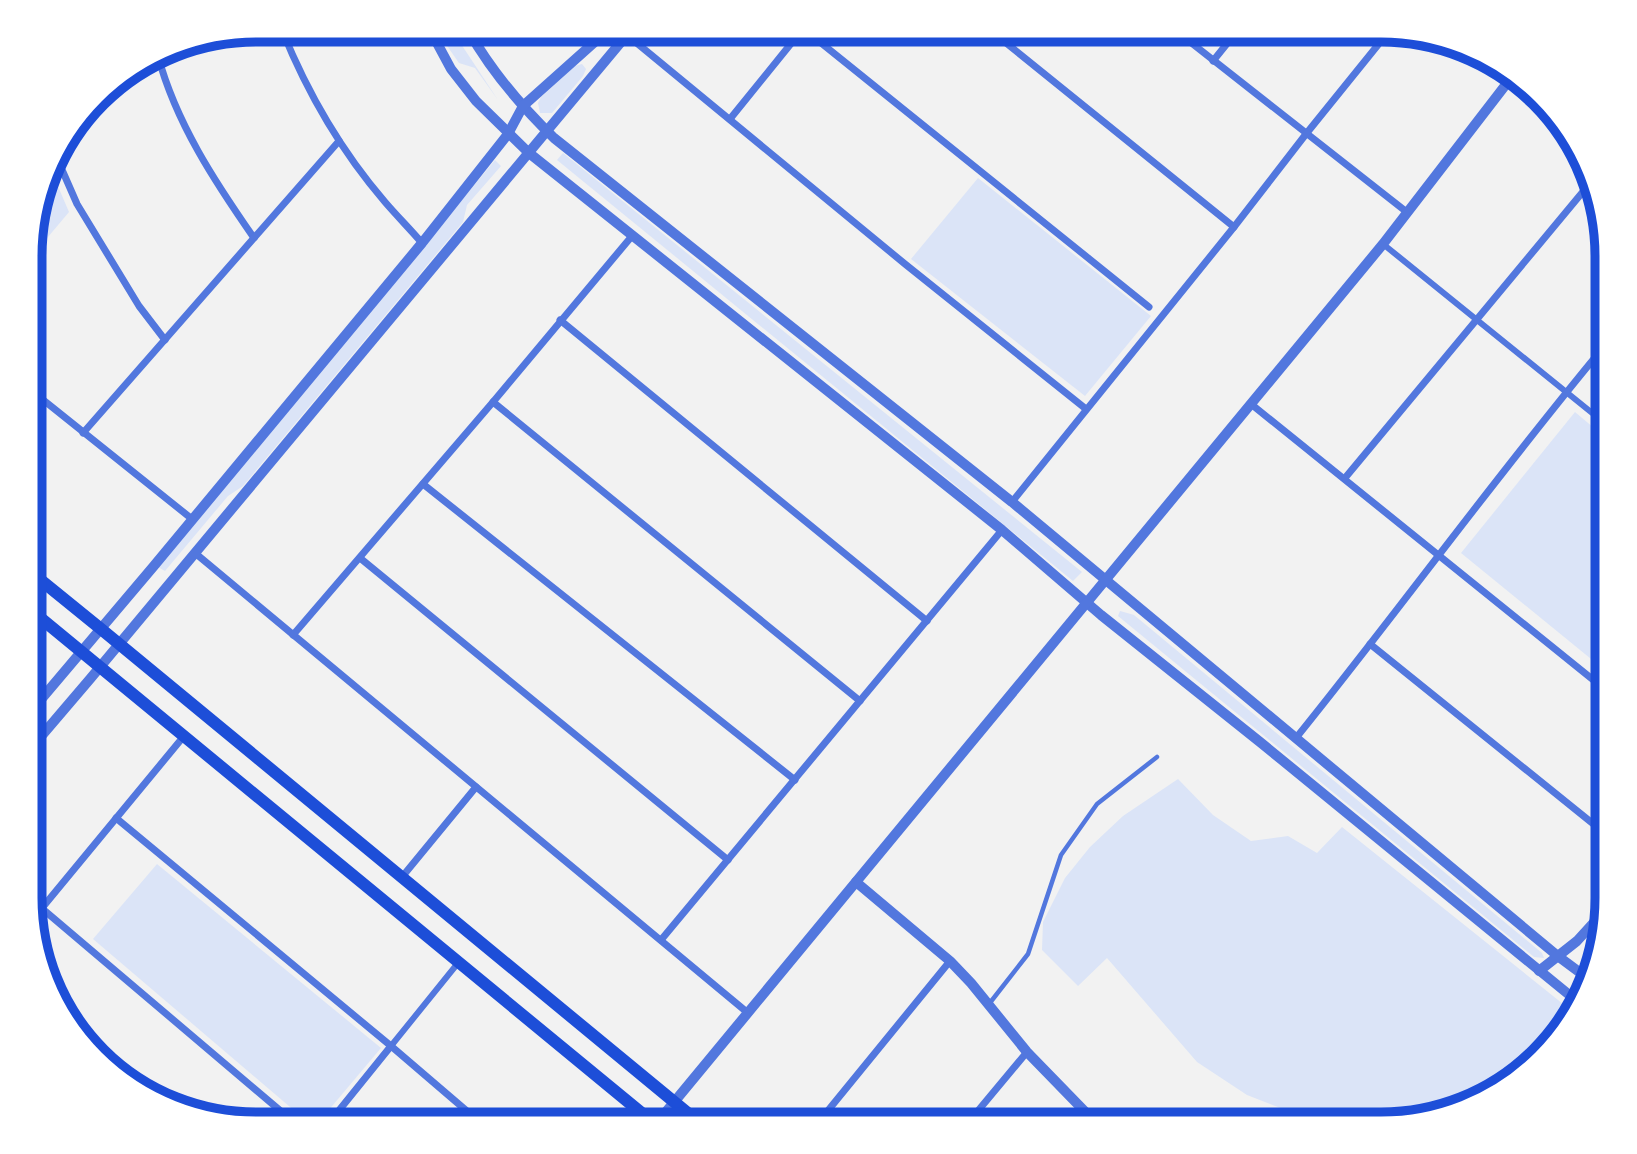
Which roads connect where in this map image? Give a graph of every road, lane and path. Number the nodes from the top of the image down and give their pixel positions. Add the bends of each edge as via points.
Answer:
1 (287, 42) edge
2 (436, 42) edge
3 (474, 42) edge
4 (595, 42) edge
5 (621, 42) edge
6 (641, 42) edge
7 (794, 42) edge
8 (819, 42) edge
9 (1005, 42) edge
10 (1190, 42) edge
11 (1228, 42) edge
12 (1380, 42) edge
13 (1213, 61) junction
14 (161, 65) edge
15 (1507, 83) edge
16 (523, 106) junction
17 (730, 119) junction
18 (546, 131) junction
19 (508, 134) junction
20 (1306, 134) junction
21 (339, 141) junction
22 (529, 153) junction
23 (61, 168) edge
24 (1585, 190) edge
25 (1408, 213) junction
26 (1234, 228) junction
27 (632, 236) junction
28 (254, 238) junction
29 (422, 243) junction
30 (1383, 244) junction
31 (1149, 307) dead end
32 (560, 320) junction
33 (1476, 320) junction
34 (165, 340) junction
35 (1595, 357) edge
36 (1566, 392) junction
37 (42, 399) edge
38 (493, 401) junction
39 (1251, 404) junction
40 (1086, 410) junction
41 (1595, 415) edge
42 (83, 433) junction
43 (1345, 478) junction
44 (423, 484) junction
45 (1012, 502) junction
46 (192, 519) junction
47 (1002, 530) junction
48 (195, 553) junction
49 (1440, 555) junction
50 (360, 558) junction
51 (1105, 580) junction
52 (42, 581) edge
53 (1087, 602) junction
54 (42, 619) edge
55 (927, 621) junction
56 (101, 629) junction
57 (293, 635) junction
58 (118, 643) junction
59 (1370, 645) junction
60 (82, 651) junction
61 (100, 666) junction
62 (1595, 681) edge
63 (42, 698) edge
64 (860, 701) junction
65 (42, 735) edge
66 (184, 736) junction
67 (1296, 738) junction
68 (1157, 757) dead end
69 (794, 780) junction
70 (475, 787) junction
71 (116, 818) junction
72 (1595, 825) edge
73 (728, 860) junction
74 (401, 877) junction
75 (856, 882) junction
76 (42, 908) joint
77 (1593, 923) edge
78 (661, 940) junction
79 (1559, 957) junction
80 (950, 961) junction
81 (458, 962) junction
82 (1539, 971) junction
83 (1581, 973) edge
84 (1571, 997) edge
85 (988, 1004) junction
86 (748, 1013) junction
87 (391, 1046) junction
88 (1027, 1052) junction
89 (674, 1102) junction
90 (282, 1112) edge
91 (338, 1112) edge
92 (468, 1112) edge
93 (641, 1112) edge
94 (666, 1112) edge
95 (686, 1112) edge
96 (827, 1112) edge
97 (977, 1112) edge
98 (1085, 1112) edge

1 - 21 street
2 - 19 street via 451,69
3 - 16 street
4 - 16 street
5 - 18 street
6 - 17 street
7 - 17 street
8 - 31 street
9 - 26 street
10 - 13 street
11 - 13 street
12 - 20 street
13 - 20 street
14 - 28 street via 194,144
15 - 25 street
16 - 18 street
16 - 19 street
17 - 40 street
18 - 22 street
18 - 45 street
19 - 22 street
19 - 29 street
20 - 25 street
20 - 26 street
21 - 28 street
21 - 29 street
22 - 27 street
22 - 48 street
23 - 34 street via 77,204
24 - 33 street
25 - 30 street
26 - 40 street
27 - 32 street
27 - 47 street
28 - 34 street
29 - 46 street
30 - 33 street
30 - 39 street
32 - 38 street
32 - 55 street
33 - 36 street
33 - 43 street
34 - 42 street
35 - 36 street
36 - 41 street
36 - 49 street
37 - 42 street
38 - 44 street
38 - 64 street
39 - 43 street
39 - 51 street
40 - 45 street
42 - 46 street
43 - 49 street
44 - 50 street
44 - 69 street
45 - 51 street
46 - 56 street
47 - 53 street
47 - 55 street
48 - 57 street
48 - 58 street
49 - 59 street
49 - 62 street
50 - 57 street
50 - 73 street
51 - 53 street
51 - 67 street
52 - 56 main road
53 - 75 street
53 - 82 street
54 - 60 main road
55 - 64 street
56 - 58 main road
56 - 60 street
57 - 70 street
58 - 61 street
58 - 74 main road
59 - 67 street
59 - 72 street
60 - 61 main road
60 - 63 street
61 - 65 street
61 - 66 main road
64 - 69 street
66 - 71 street
66 - 81 main road
67 - 79 street
68 - 85 lane via 1097,804 1061,855 1028,954
69 - 73 street
70 - 74 street
70 - 78 street
71 - 76 street
71 - 87 street
73 - 78 street
74 - 89 main road
75 - 80 street
75 - 86 street
76 - 90 street
77 - 79 street
78 - 86 street
79 - 82 street
79 - 83 street
80 - 85 street
80 - 96 street
81 - 87 street
81 - 93 main road
82 - 84 street
85 - 88 street
86 - 89 street
87 - 91 street
87 - 92 street
88 - 97 street
88 - 98 street
89 - 94 street
89 - 95 main road

